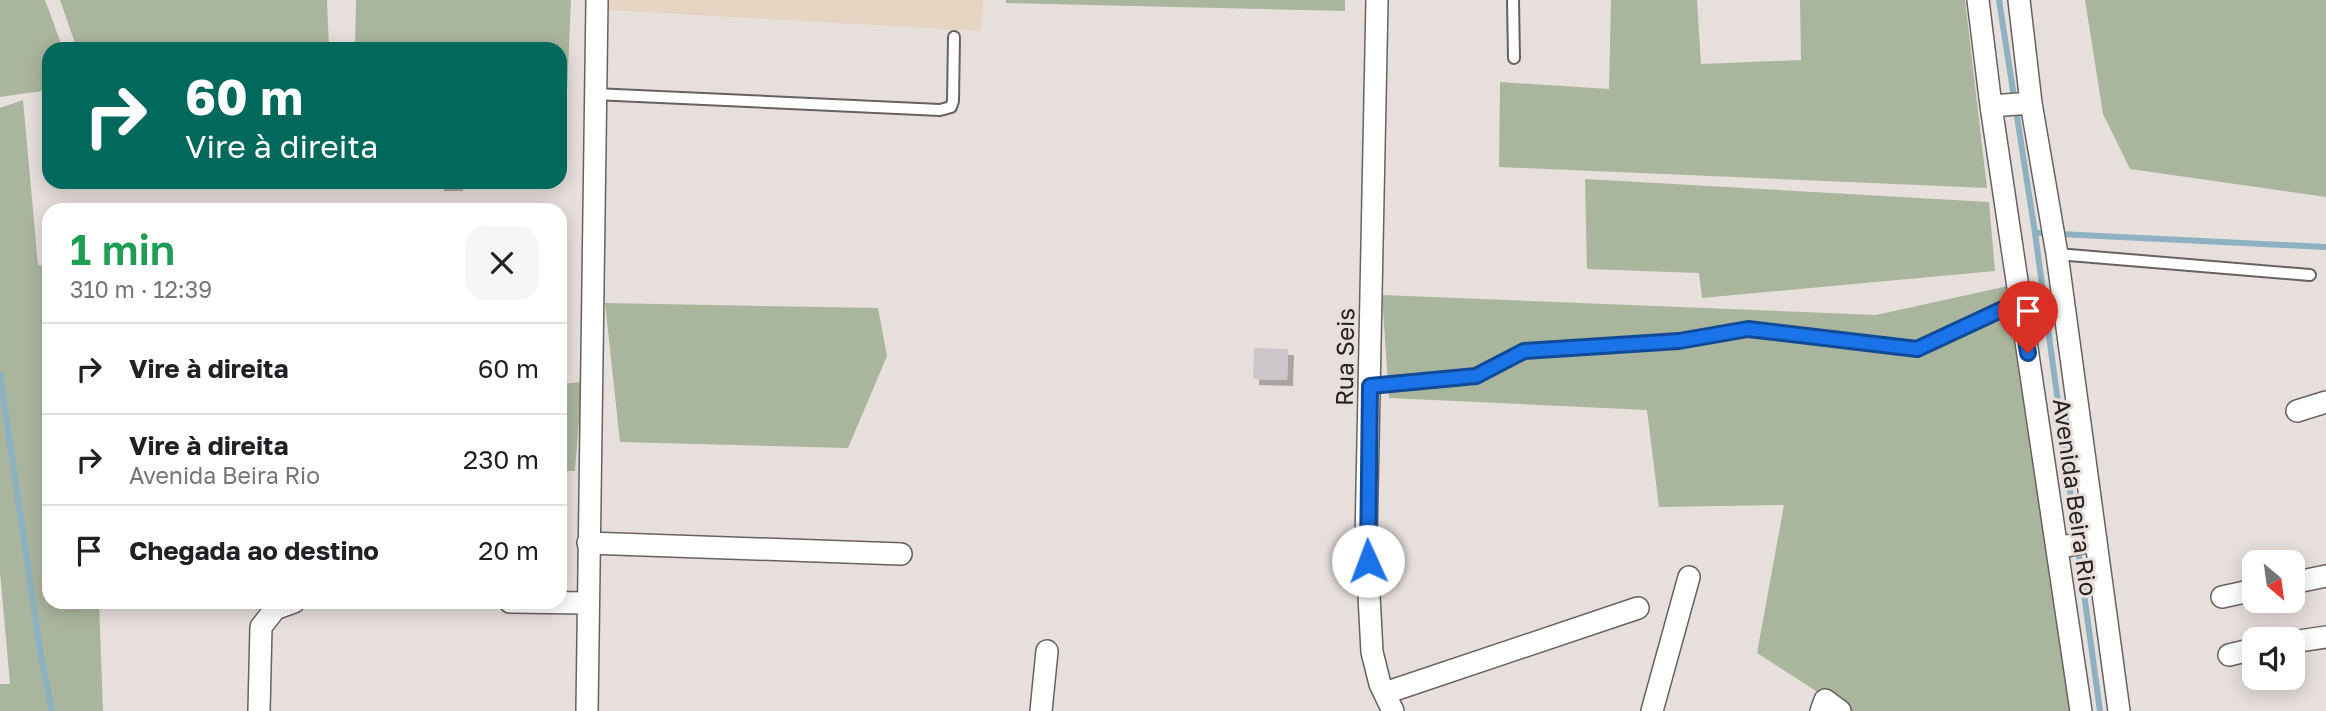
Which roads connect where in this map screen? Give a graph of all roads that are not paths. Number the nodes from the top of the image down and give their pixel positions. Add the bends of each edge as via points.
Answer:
1 (597, 0) edge
2 (1377, 0) edge
3 (1513, 0) edge
4 (1978, 0) edge
5 (2018, 0) edge
6 (954, 37) dead end
7 (1514, 58) dead end
8 (594, 94) junction
9 (2013, 105) junction
10 (2055, 240) junction
11 (2310, 275) dead end
12 (2020, 301) junction
13 (1370, 386) junction
14 (2326, 402) edge
15 (2297, 411) dead end
16 (588, 543) junction
17 (2077, 544) junction
18 (901, 555) dead end
19 (2326, 576) edge
20 (1689, 577) dead end
21 (2305, 580) edge
22 (2242, 593) edge
23 (2222, 597) dead end
24 (567, 603) edge
25 (588, 603) junction
26 (1638, 608) dead end
27 (275, 609) edge
28 (2326, 637) edge
29 (2305, 640) edge
30 (1047, 651) dead end
31 (2242, 652) edge
32 (2229, 655) dead end
33 (1389, 702) edge
34 (259, 711) edge
35 (587, 711) edge
36 (1041, 711) edge
37 (1652, 711) edge
38 (1821, 711) edge
39 (1840, 711) edge
40 (2081, 711) edge
41 (2119, 711) edge

1 - 8 street
2 - 13 street, Rua Seis
3 - 7 lane
4 - 9 street, Avenida Beira Rio
5 - 9 street, Avenida Beira Rio
6 - 8 lane via 953,101 951,107 940,110
8 - 16 street
9 - 10 street, Avenida Beira Rio
9 - 12 street, Avenida Beira Rio
10 - 11 lane
10 - 17 street, Avenida Beira Rio
12 - 13 lane via 1917,349 1748,329 1679,341 1524,351 1476,376
12 - 17 street, Avenida Beira Rio
13 - 33 street, Rua Seis via 1366,539 1372,652
14 - 15 street
16 - 18 street
16 - 25 street
17 - 40 street, Avenida Beira Rio
17 - 41 street, Avenida Beira Rio
19 - 21 street
20 - 37 street
22 - 23 street
24 - 25 street
25 - 35 street
26 - 33 street
27 - 34 street via 261,627
28 - 29 street
30 - 36 street
31 - 32 street
38 - 39 street via 1825,701

